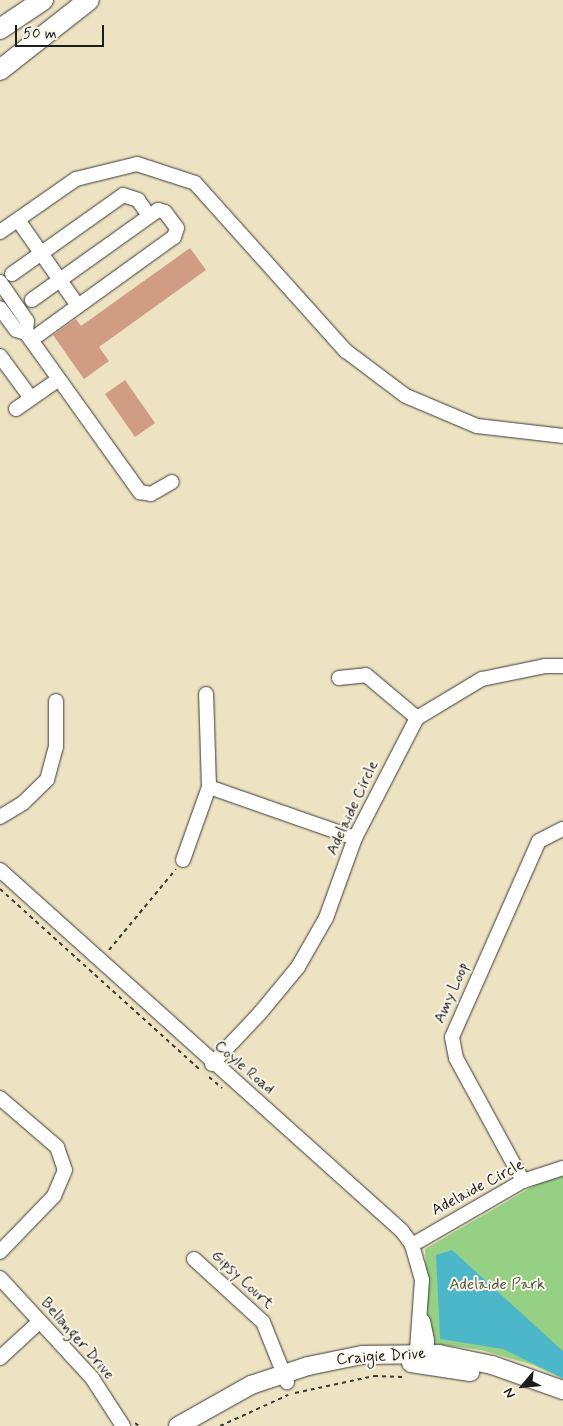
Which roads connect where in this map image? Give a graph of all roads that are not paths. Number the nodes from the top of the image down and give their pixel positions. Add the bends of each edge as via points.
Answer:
1 (43, 0) edge
2 (89, 0) edge
3 (0, 28) edge
4 (0, 70) edge
5 (149, 216) junction
6 (18, 220) junction
7 (0, 232) edge
8 (41, 253) junction
9 (12, 274) dead end
10 (60, 280) junction
11 (0, 282) edge
12 (32, 300) dead end
13 (78, 306) junction
14 (0, 308) edge
15 (28, 336) junction
16 (0, 356) edge
17 (59, 379) junction
18 (31, 398) junction
19 (16, 409) dead end
20 (563, 436) edge
21 (172, 482) dead end
22 (563, 666) edge
23 (338, 678) dead end
24 (206, 694) dead end
25 (56, 701) dead end
26 (417, 718) junction
27 (208, 787) junction
28 (0, 817) edge
29 (563, 829) edge
30 (355, 838) junction
31 (183, 860) road end
32 (0, 870) edge
33 (216, 1072) junction
34 (0, 1098) edge
35 (563, 1168) edge
36 (523, 1181) junction
37 (412, 1245) junction
38 (0, 1252) edge
39 (194, 1259) dead end
40 (0, 1278) edge
41 (39, 1322) junction
42 (0, 1358) edge
43 (421, 1358) junction
44 (285, 1378) junction
45 (563, 1390) edge
46 (563, 1401) edge
47 (123, 1426) edge
48 (178, 1426) edge
49 (199, 1426) edge

1 - 3 highway
2 - 4 highway
5 - 8 street via 138,200 123,195
5 - 10 street
5 - 13 street via 164,210 176,228 177,236
6 - 7 street
6 - 8 street
6 - 20 street via 76,179 138,164 195,183 346,351 406,396 477,426
8 - 9 street
8 - 10 street
10 - 12 street
10 - 13 street
11 - 15 street via 27,322
13 - 15 street
14 - 15 street via 16,330
15 - 17 street
16 - 18 street
17 - 18 street
17 - 21 street via 140,492 151,494
18 - 19 street
22 - 26 street via 545,666 482,679
23 - 26 street via 366,675
24 - 27 street
25 - 28 street via 56,747 47,780 23,803
26 - 30 street, Adelaide Circle
27 - 30 street
27 - 31 street
29 - 36 street, Amy Loop via 539,841 452,1037 456,1058
30 - 33 street, Adelaide Circle via 326,918 298,967
32 - 33 street, Coyle Road via 95,967
33 - 37 street, Coyle Road via 376,1206
34 - 38 street via 56,1147 65,1170 54,1196
35 - 36 street, Adelaide Circle
36 - 37 street, Adelaide Circle
37 - 43 street, Coyle Road via 422,1280
39 - 44 street, Gipsy Court via 263,1322
40 - 41 street, Bellanger Drive
41 - 42 street
41 - 47 street, Bellanger Drive via 92,1378
43 - 44 main road, Craigie Drive
43 - 45 main road, Craigie Drive via 492,1365
43 - 46 main road, Craigie Drive
44 - 48 main road, Craigie Drive via 236,1392
44 - 49 main road, Craigie Drive

